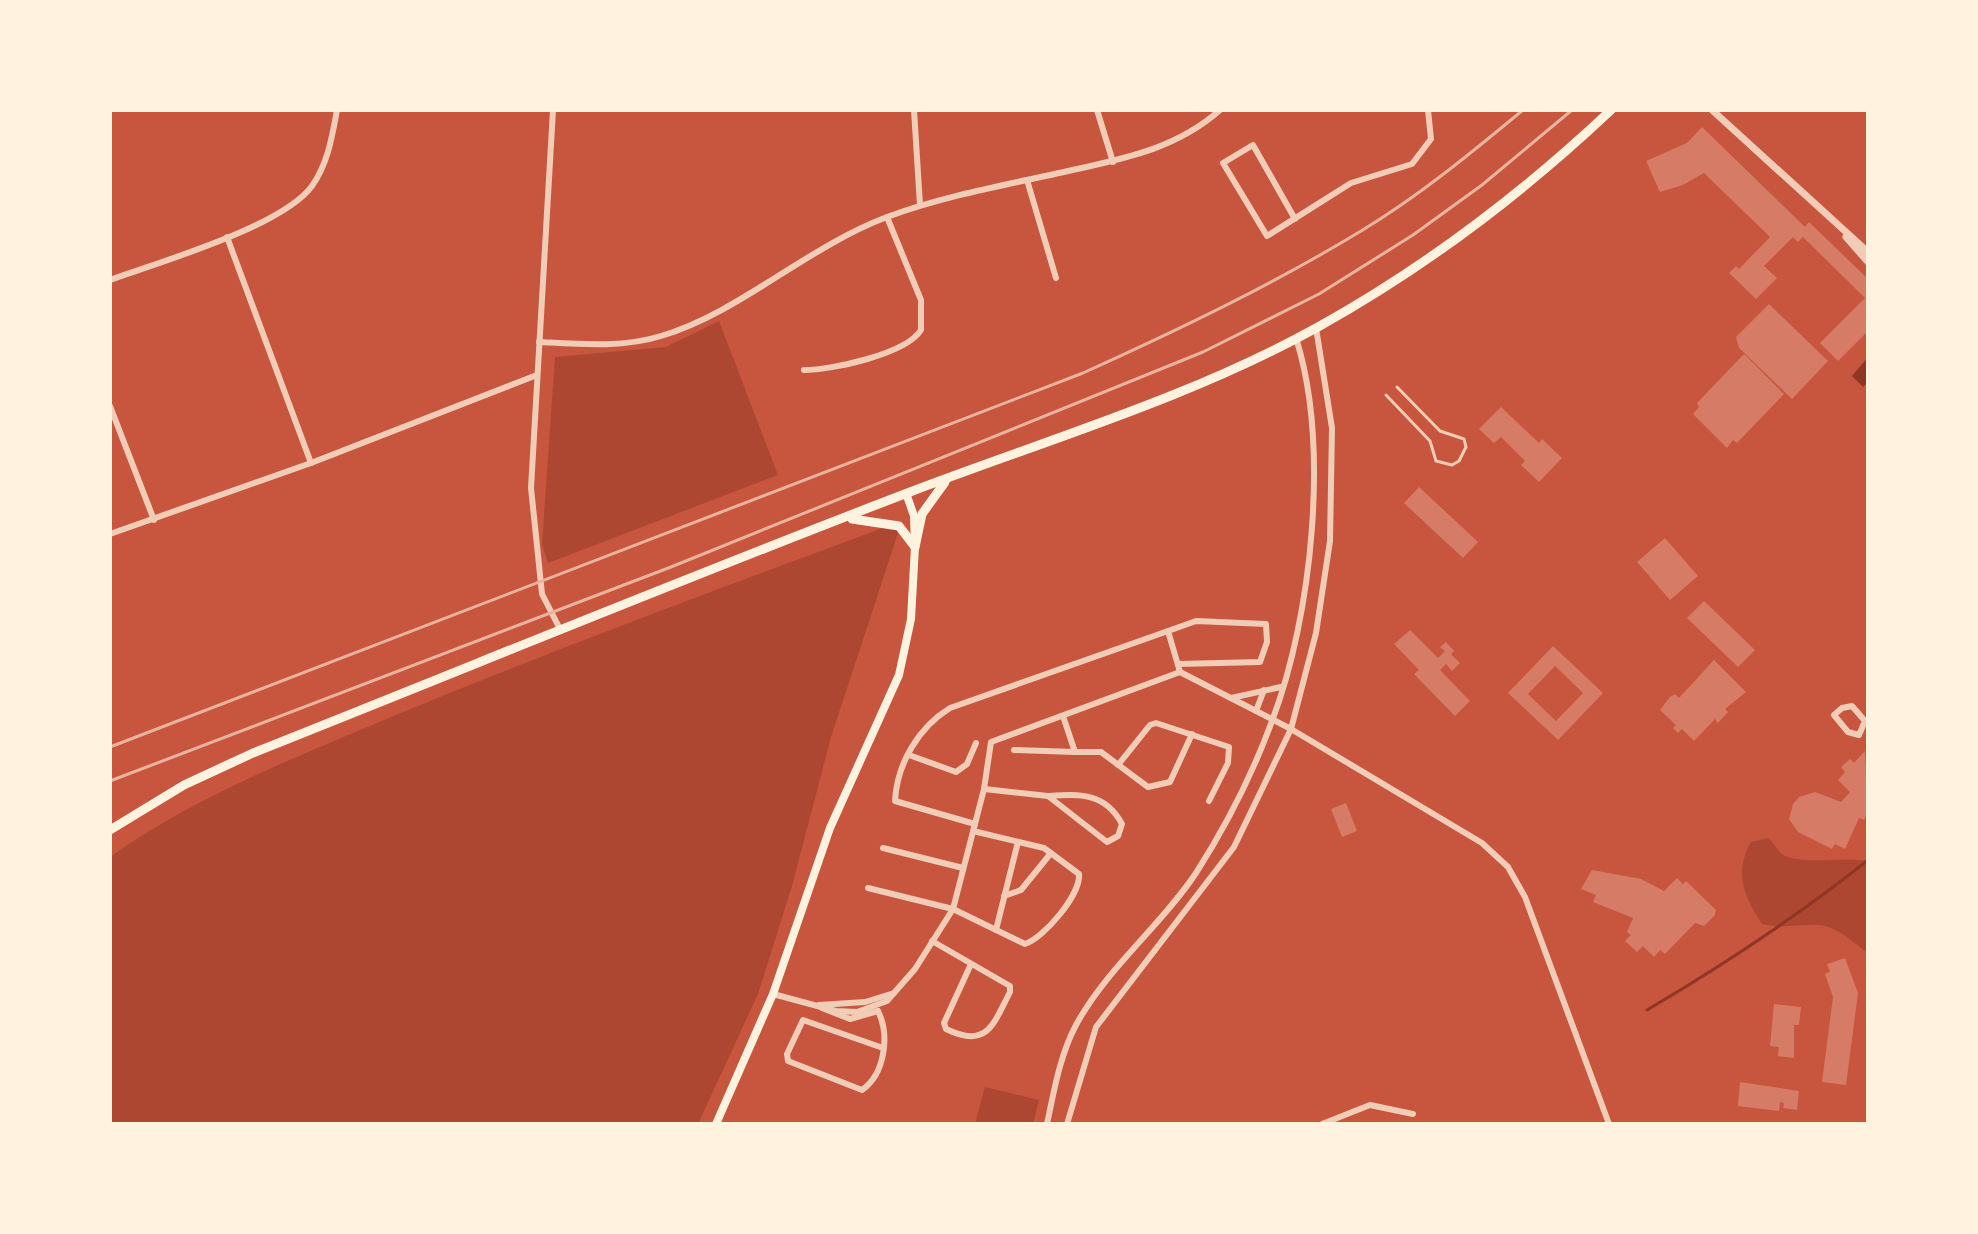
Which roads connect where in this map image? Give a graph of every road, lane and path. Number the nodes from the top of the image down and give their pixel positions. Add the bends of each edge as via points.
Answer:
1 (337, 110) edge
2 (553, 110) edge
3 (914, 110) edge
4 (1097, 110) edge
5 (1220, 110) edge
6 (1428, 110) edge
7 (1611, 110) edge
8 (1712, 110) edge
9 (1113, 162) junction
10 (1027, 180) junction
11 (920, 205) junction
12 (887, 217) junction
13 (1295, 219) junction
14 (1845, 235) junction
15 (227, 237) junction
16 (1868, 252) edge
17 (1868, 262) edge
18 (1056, 278) dead end
19 (110, 280) edge
20 (1316, 328) junction
21 (1296, 338) junction
22 (539, 342) junction
23 (804, 370) dead end
24 (537, 375) junction
25 (1397, 387) dead end
26 (1386, 395) dead end
27 (110, 406) edge
28 (311, 463) junction
29 (946, 480) junction
30 (906, 493) junction
31 (848, 518) junction
32 (154, 520) junction
33 (110, 534) edge
34 (915, 547) junction
35 (561, 631) junction
36 (1168, 631) junction
37 (1179, 668) junction
38 (1281, 687) junction
39 (1264, 690) junction
40 (1231, 698) junction
41 (1256, 711) junction
42 (1834, 715) joint
43 (1063, 716) junction
44 (1273, 720) junction
45 (1291, 729) junction
46 (1192, 734) junction
47 (976, 743) dead end
48 (1014, 750) dead end
49 (1075, 752) junction
50 (909, 755) junction
51 (1118, 765) junction
52 (984, 789) junction
53 (1048, 796) junction
54 (1209, 801) dead end
55 (974, 827) junction
56 (110, 830) edge
57 (1018, 842) junction
58 (883, 848) dead end
59 (1051, 853) junction
60 (963, 868) junction
61 (868, 888) dead end
62 (1004, 896) junction
63 (953, 909) junction
64 (996, 930) junction
65 (932, 941) junction
66 (971, 964) junction
67 (894, 993) junction
68 (773, 994) junction
69 (817, 1006) junction
70 (878, 1011) junction
71 (883, 1048) junction
72 (1413, 1114) dead end
73 (716, 1124) edge
74 (1047, 1124) edge
75 (1067, 1124) edge
76 (1322, 1124) edge
77 (1609, 1124) edge

1 - 15 street via 324,166 310,189
2 - 22 street
3 - 11 street
4 - 9 street
5 - 9 street via 1173,143
6 - 13 street via 1431,139 1412,164 1351,183
7 - 20 highway via 1478,223
8 - 14 street
9 - 10 street
10 - 11 street
10 - 18 street
11 - 12 street
12 - 22 street via 837,238 714,312 661,336 626,342
12 - 23 street via 921,300 921,330 912,341 831,370
13 - 13 street via 1253,145 1223,163 1267,236
14 - 16 street
14 - 17 street
15 - 19 street
15 - 28 street
20 - 21 highway
20 - 45 street via 1332,428 1330,541 1316,633
21 - 29 highway via 1207,380
21 - 38 street via 1311,408 1313,482 1303,598
22 - 24 street
24 - 28 street
24 - 35 street via 531,488 542,594
25 - 26 lane via 1440,431 1464,439 1459,461 1436,461 1430,441
27 - 32 street
28 - 32 street
29 - 30 highway
29 - 34 highway via 922,514
30 - 31 highway
30 - 34 main road via 914,516
31 - 34 highway via 899,526
31 - 35 highway
32 - 33 street
34 - 68 main road via 911,619 899,675 810,878
35 - 56 highway via 253,753 184,785
36 - 37 street
36 - 37 street via 1196,621 1266,624 1260,662
36 - 50 street via 950,708 929,721
37 - 40 street
37 - 43 street
38 - 39 street
38 - 44 street
39 - 40 street
39 - 41 street
40 - 41 street
41 - 44 street
42 - 42 street via 1848,732 1862,732 1865,721 1852,706
43 - 49 street
43 - 52 street via 991,742
44 - 45 street
44 - 74 street via 1194,875 1095,994 1074,1028
45 - 75 street via 1234,847 1096,1027
45 - 77 street via 1482,843 1508,867 1542,936
46 - 51 street via 1150,725
46 - 51 street via 1170,782 1148,787
46 - 54 street via 1229,747 1228,763
47 - 50 street via 967,764 956,772
48 - 49 street
49 - 51 street via 1101,752
50 - 55 street via 895,801
52 - 53 street
52 - 55 street
53 - 53 street via 1107,842 1118,836 1122,824 1117,815 1089,794
55 - 57 street
55 - 60 street
57 - 59 street
57 - 62 street
58 - 60 street
59 - 62 street via 1021,890
59 - 64 street via 1080,879 1046,932 1025,944
60 - 63 street
61 - 63 street
62 - 64 street
63 - 64 street
63 - 65 street
65 - 66 street
65 - 67 street
66 - 66 street via 1008,982 1010,992 990,1030 975,1037 960,1036 944,1023
67 - 69 street via 878,1006 857,1012
67 - 70 street
68 - 69 street
68 - 73 main road
69 - 70 street via 850,1019
70 - 71 street via 886,1027
71 - 71 street via 803,1020 787,1054 788,1061 862,1090 872,1083
72 - 76 street via 1370,1105

